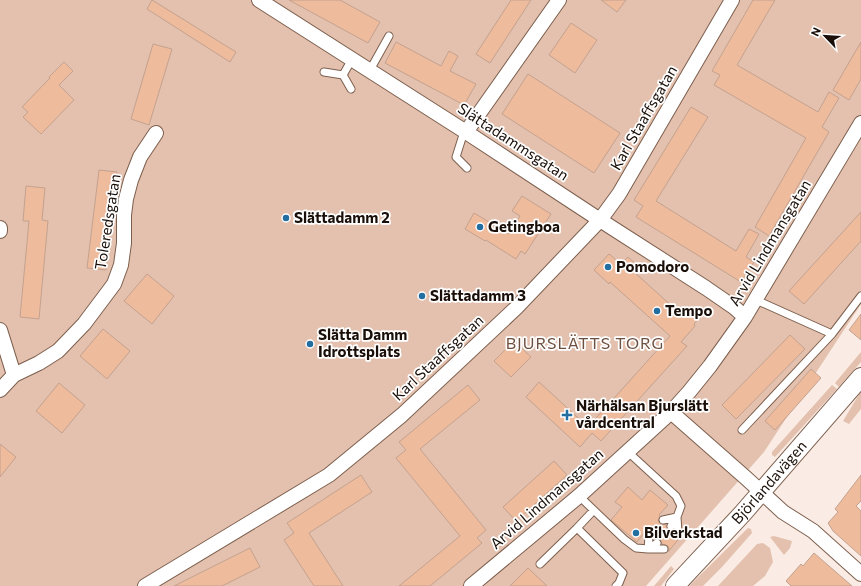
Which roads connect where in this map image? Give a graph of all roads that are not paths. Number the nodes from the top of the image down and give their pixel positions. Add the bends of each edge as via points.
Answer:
1 (259, 0) edge
2 (559, 0) edge
3 (732, 0) edge
4 (389, 36) dead end
5 (352, 59) junction
6 (370, 70) junction
7 (324, 72) dead end
8 (343, 75) junction
9 (351, 89) dead end
10 (861, 123) edge
11 (466, 132) junction
12 (156, 133) dead end
13 (467, 168) dead end
14 (600, 220) junction
15 (0, 228) edge
16 (0, 232) edge
17 (861, 296) edge
18 (756, 300) junction
19 (745, 317) junction
20 (0, 330) edge
21 (832, 334) junction
22 (14, 375) junction
23 (861, 377) edge
24 (0, 390) edge
25 (671, 412) junction
26 (742, 430) dead end
27 (628, 452) junction
28 (762, 492) junction
29 (579, 496) junction
30 (593, 511) junction
31 (677, 517) junction
32 (663, 520) dead end
33 (671, 526) dead end
34 (577, 528) junction
35 (678, 532) dead end
36 (649, 537) dead end
37 (657, 543) dead end
38 (648, 549) junction
39 (664, 549) dead end
40 (540, 564) dead end
41 (861, 574) edge
42 (144, 586) edge
43 (471, 586) edge
44 (616, 586) edge
45 (675, 586) edge

1 - 5 street, Slättadammsgatan
2 - 11 street
3 - 14 street, Karl Staaffsgatan via 619,194
4 - 6 lane
5 - 6 street, Slättadammsgatan
5 - 8 lane
6 - 11 street, Slättadammsgatan
7 - 8 lane
8 - 9 lane
10 - 18 street, Arvid Lindmansgatan
11 - 13 lane via 456,156
11 - 14 street, Slättadammsgatan
12 - 22 street, Toleredsgatan via 140,157 131,180 124,215 121,265 114,284 84,324 58,351
14 - 19 street, Slättadammsgatan via 706,288
14 - 42 street, Karl Staaffsgatan via 516,308 402,415 329,475
15 - 16 street
17 - 21 lane
18 - 19 street, Arvid Lindmansgatan
18 - 21 lane
19 - 25 street, Arvid Lindmansgatan via 710,366
20 - 22 street
21 - 26 lane
22 - 24 street, Toleredsgatan
23 - 28 street, Björlandavägen
25 - 27 street, Arvid Lindmansgatan
25 - 28 street
27 - 29 street, Arvid Lindmansgatan
27 - 31 lane via 676,496 681,506
28 - 41 street via 791,518 813,530
28 - 45 street, Björlandavägen
29 - 30 lane
29 - 43 street, Arvid Lindmansgatan
30 - 34 lane
30 - 38 lane via 636,548
31 - 32 lane
31 - 33 lane
31 - 35 lane
34 - 40 lane
34 - 44 lane via 623,573
36 - 38 lane
37 - 38 lane
38 - 39 lane

